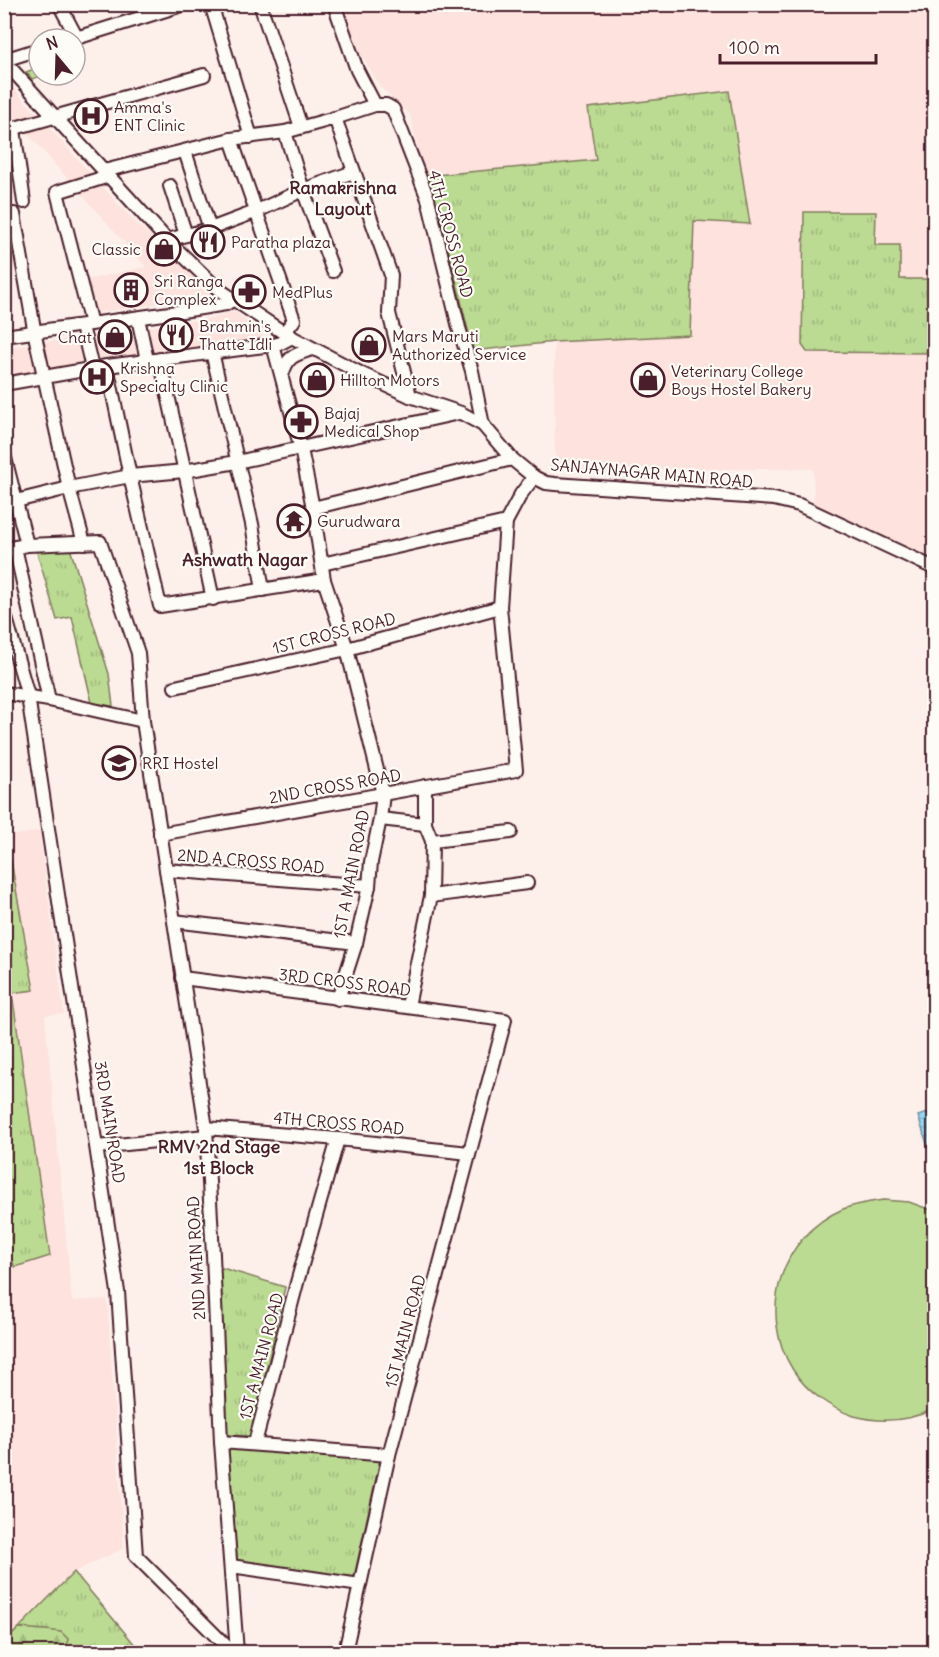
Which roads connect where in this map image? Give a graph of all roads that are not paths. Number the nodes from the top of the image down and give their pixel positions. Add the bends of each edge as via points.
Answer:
1 (59, 4) edge
2 (185, 4) edge
3 (210, 4) edge
4 (260, 4) edge
5 (334, 4) edge
6 (152, 9) edge
7 (70, 27) edge
8 (87, 33) edge
9 (27, 53) edge
10 (4, 60) edge
11 (204, 75) dead end
12 (375, 105) junction
13 (55, 117) junction
14 (335, 118) junction
15 (301, 128) junction
16 (9, 130) edge
17 (285, 132) junction
18 (251, 137) junction
19 (231, 139) junction
20 (185, 151) junction
21 (353, 172) junction
22 (106, 174) junction
23 (170, 186) dead end
24 (303, 190) junction
25 (24, 202) dead end
26 (255, 212) junction
27 (14, 214) dead end
28 (210, 229) junction
29 (186, 235) junction
30 (167, 240) junction
31 (333, 271) dead end
32 (232, 300) junction
33 (138, 318) junction
34 (86, 325) junction
35 (34, 331) junction
36 (288, 335) junction
37 (4, 336) edge
38 (273, 345) junction
39 (312, 349) junction
40 (212, 352) junction
41 (153, 359) junction
42 (106, 366) junction
43 (92, 368) junction
44 (44, 377) junction
45 (282, 377) junction
46 (4, 384) edge
47 (410, 396) junction
48 (461, 412) junction
49 (483, 425) junction
50 (301, 449) junction
51 (4, 454) edge
52 (512, 459) junction
53 (237, 462) junction
54 (184, 471) junction
55 (130, 476) junction
56 (534, 477) junction
57 (69, 488) junction
58 (16, 501) junction
59 (313, 508) junction
60 (506, 522) junction
61 (84, 543) junction
62 (15, 547) edge
63 (322, 564) junction
64 (934, 568) edge
65 (324, 580) junction
66 (263, 590) junction
67 (213, 599) junction
68 (500, 607) junction
69 (4, 611) edge
70 (347, 649) junction
71 (175, 687) dead end
72 (4, 693) edge
73 (28, 696) junction
74 (49, 700) junction
75 (143, 721) junction
76 (425, 786) junction
77 (383, 794) junction
78 (380, 819) junction
79 (425, 824) junction
80 (512, 832) dead end
81 (160, 834) junction
82 (432, 841) junction
83 (166, 870) junction
84 (527, 883) dead end
85 (369, 886) junction
86 (431, 896) junction
87 (174, 921) junction
88 (356, 943) junction
89 (182, 978) junction
90 (338, 999) junction
91 (408, 1006) junction
92 (505, 1020) joint
93 (206, 1132) junction
94 (338, 1139) junction
95 (97, 1147) junction
96 (470, 1153) junction
97 (221, 1442) junction
98 (255, 1443) junction
99 (389, 1455) junction
100 (231, 1566) junction
101 (360, 1584) junction
102 (232, 1653) edge
103 (237, 1653) edge
104 (345, 1653) edge

1 - 7 street
2 - 6 street
3 - 18 street
4 - 15 street
5 - 12 street, 4TH CROSS ROAD via 357,70
6 - 8 street
9 - 10 street
10 - 13 street, SANJAYNAGAR MAIN ROAD
11 - 13 street
12 - 14 street
12 - 49 street, 4TH CROSS ROAD via 393,109 428,199
13 - 16 street
13 - 22 street, SANJAYNAGAR MAIN ROAD
14 - 15 street
14 - 21 street
15 - 17 street
16 - 25 street
17 - 18 street
17 - 24 street
18 - 19 street
19 - 20 street
19 - 26 street
20 - 22 street
20 - 28 street
21 - 24 street
21 - 47 street via 391,275 389,313
22 - 30 street, SANJAYNAGAR MAIN ROAD
22 - 34 street via 57,192
23 - 29 street
24 - 26 street
24 - 31 street
26 - 28 street
26 - 36 street via 294,320
27 - 35 street
28 - 29 street
29 - 30 street
30 - 32 street, SANJAYNAGAR MAIN ROAD
32 - 33 street
32 - 36 street, SANJAYNAGAR MAIN ROAD
33 - 34 street
33 - 41 street
34 - 35 street
34 - 43 street
35 - 37 street
35 - 44 street
36 - 38 street
36 - 39 street, SANJAYNAGAR MAIN ROAD
38 - 40 street
38 - 45 street
39 - 45 street via 289,359
39 - 47 street, SANJAYNAGAR MAIN ROAD
40 - 41 street
40 - 53 street
41 - 42 street
41 - 54 street
42 - 43 street
42 - 55 street
43 - 44 street
44 - 46 street
44 - 57 street
45 - 50 street
47 - 48 street, SANJAYNAGAR MAIN ROAD
48 - 49 street, SANJAYNAGAR MAIN ROAD
48 - 50 street
49 - 52 street, SANJAYNAGAR MAIN ROAD
50 - 53 street
50 - 59 street
51 - 58 street
52 - 56 street, SANJAYNAGAR MAIN ROAD
52 - 59 street
53 - 54 street
53 - 66 street
54 - 55 street
54 - 67 street
55 - 57 street
55 - 67 street via 160,606
56 - 60 street
56 - 64 street, SANJAYNAGAR MAIN ROAD via 555,484 774,499 809,510
57 - 58 street
57 - 61 street
58 - 62 street
59 - 63 street
60 - 63 street
60 - 68 street
61 - 62 street
61 - 75 street, 2ND MAIN ROAD via 100,542 138,653
62 - 74 street
63 - 65 street
65 - 66 street
65 - 70 street
66 - 67 street
68 - 70 street, 1ST CROSS ROAD
68 - 76 street, 2ND CROSS ROAD via 516,770
69 - 73 street, 3RD MAIN ROAD
70 - 71 street, 1ST CROSS ROAD
70 - 77 street, 1ST A MAIN ROAD
72 - 73 street
73 - 74 street
73 - 95 street, 3RD MAIN ROAD
74 - 75 street
75 - 81 street, 2ND MAIN ROAD
76 - 77 street, 2ND CROSS ROAD
76 - 79 street
77 - 78 street, 1ST A MAIN ROAD
77 - 81 street, 2ND CROSS ROAD
78 - 79 street
78 - 85 street, 1ST A MAIN ROAD
79 - 82 street
80 - 82 street
81 - 83 street, 2ND MAIN ROAD
82 - 86 street
83 - 85 street, 2ND A CROSS ROAD
83 - 87 street, 2ND MAIN ROAD
84 - 86 street
85 - 88 street, 1ST A MAIN ROAD
86 - 91 street
87 - 88 street
87 - 89 street, 2ND MAIN ROAD
88 - 90 street, 1ST A MAIN ROAD
89 - 90 street, 3RD CROSS ROAD
89 - 93 street, 2ND MAIN ROAD
90 - 91 street, 3RD CROSS ROAD
91 - 92 street, 3RD CROSS ROAD
92 - 96 street, 1ST MAIN ROAD
93 - 94 street, 4TH CROSS ROAD
93 - 95 street, 4TH CROSS ROAD
93 - 97 street, 2ND MAIN ROAD
94 - 96 street, 4TH CROSS ROAD
94 - 98 street, 1ST A MAIN ROAD
95 - 102 street, 3RD MAIN ROAD via 118,1292 136,1556
96 - 99 street, 1ST MAIN ROAD
97 - 98 street
97 - 100 street, 2ND MAIN ROAD
98 - 99 street
99 - 101 street, 1ST MAIN ROAD
100 - 101 street
100 - 103 street, 2ND MAIN ROAD
101 - 104 street, 1ST MAIN ROAD

